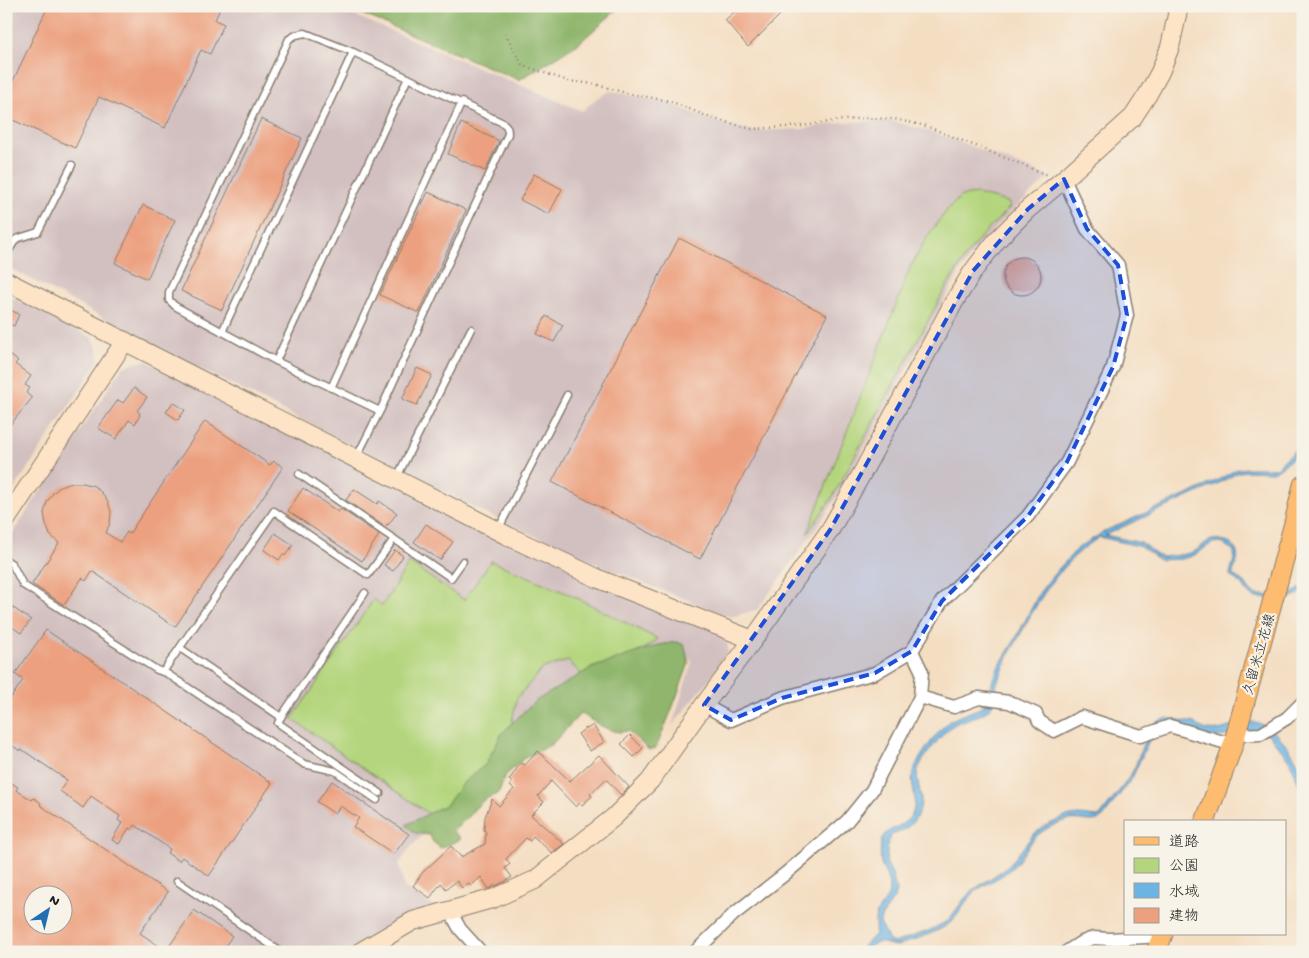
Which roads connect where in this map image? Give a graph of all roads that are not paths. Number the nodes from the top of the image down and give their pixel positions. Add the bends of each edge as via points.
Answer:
1 (1179, 6) edge
2 (353, 52) junction
3 (408, 78) junction
4 (462, 102) junction
5 (72, 165) dead end
6 (1059, 178) junction
7 (6, 256) edge
8 (6, 281) edge
9 (472, 329) dead end
10 (222, 332) junction
11 (125, 341) junction
12 (276, 361) junction
13 (331, 388) junction
14 (567, 395) dead end
15 (380, 411) junction
16 (356, 458) junction
17 (299, 474) dead end
18 (396, 479) junction
19 (1303, 485) edge
20 (6, 520) edge
21 (497, 531) junction
22 (394, 539) junction
23 (6, 560) edge
24 (463, 561) dead end
25 (365, 593) dead end
26 (753, 640) junction
27 (180, 648) junction
28 (912, 651) junction
29 (164, 672) junction
30 (920, 697) junction
31 (1303, 702) edge
32 (704, 705) junction
33 (281, 717) junction
34 (1234, 740) junction
35 (1206, 820) edge
36 (177, 881) dead end
37 (450, 911) junction
38 (1161, 941) edge
39 (281, 952) edge
40 (360, 952) edge
41 (481, 952) edge
42 (695, 952) edge
43 (1066, 952) edge

1 - 6 street via 1170,47 1160,72 1133,117
2 - 3 lane
2 - 10 lane
2 - 10 lane via 305,33 289,39 169,292 169,300 176,306
3 - 4 lane
3 - 12 lane
4 - 13 lane
4 - 15 lane via 506,125 508,134
5 - 7 lane via 38,232 16,239
6 - 26 street via 997,240 973,271 830,530
6 - 28 street via 1087,229 1118,265 1127,315 1113,367 1067,462 1028,516 942,602
8 - 11 street
9 - 18 lane
10 - 12 lane
11 - 16 street
11 - 20 street
12 - 13 lane
13 - 15 lane
14 - 21 lane
15 - 16 lane
16 - 18 street
17 - 22 lane
18 - 21 street
19 - 34 main road, 久留米立花線
21 - 26 street via 599,579
22 - 24 lane via 451,578
22 - 27 lane via 368,575 274,511
23 - 29 lane via 12,564 23,585
25 - 33 lane
26 - 32 street
27 - 29 lane
27 - 33 lane
28 - 30 street via 922,672
28 - 32 street via 875,673 782,698 731,720
29 - 33 lane via 304,764 335,771 379,796 278,723
30 - 34 street via 954,707 979,698 1009,702 1036,714 1039,721 1054,731 1082,717 1141,736 1170,726
30 - 42 street via 872,790 847,821 734,914
31 - 34 street via 1287,718 1262,734
32 - 37 street via 650,781 614,817 535,880 495,898
34 - 35 main road, 久留米立花線
36 - 39 lane
37 - 40 street via 413,921
37 - 41 street via 460,929
38 - 43 street via 1093,938

